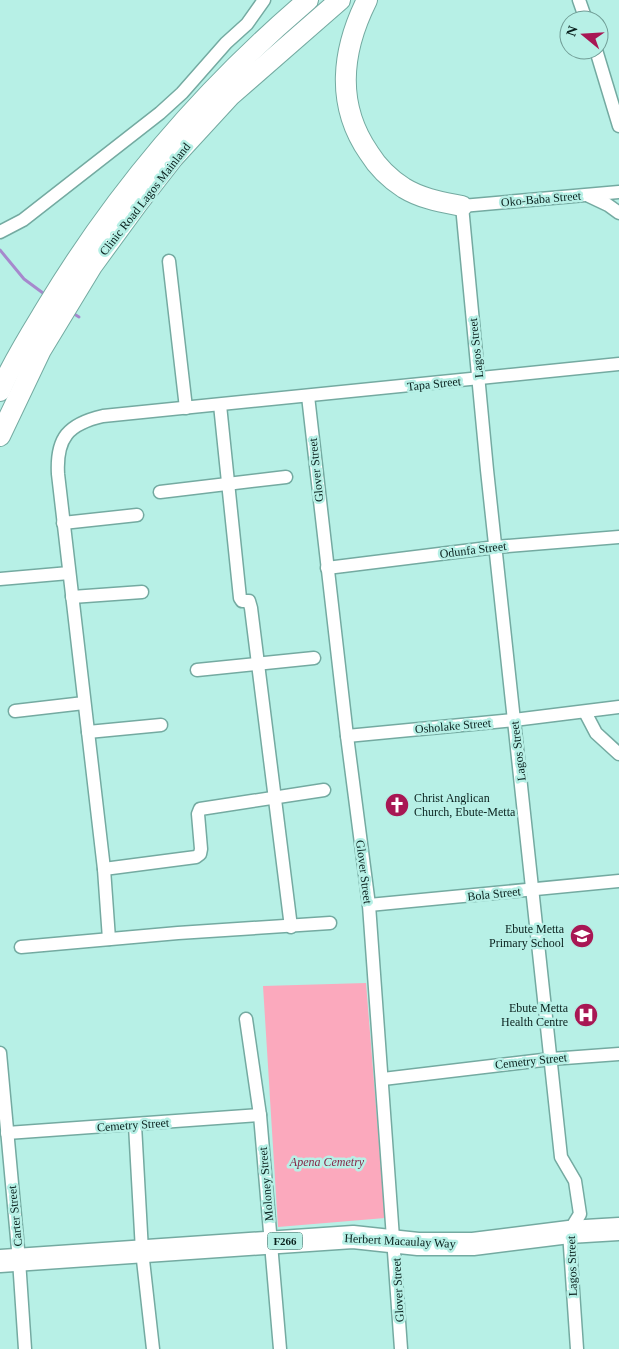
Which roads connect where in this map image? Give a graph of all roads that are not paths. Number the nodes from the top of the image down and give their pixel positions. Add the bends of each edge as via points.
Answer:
1 (308, 0) edge
2 (340, 0) edge
3 (366, 0) edge
4 (259, 2) edge
5 (599, 60) edge
6 (619, 126) edge
7 (619, 192) edge
8 (587, 195) junction
9 (462, 206) junction
10 (619, 213) edge
11 (0, 231) edge
12 (169, 261) dead end
13 (85, 262) junction
14 (34, 346) junction
15 (619, 364) edge
16 (480, 379) junction
17 (0, 391) edge
18 (308, 396) junction
19 (220, 405) junction
20 (186, 408) junction
21 (0, 436) edge
22 (286, 477) dead end
23 (228, 483) junction
24 (160, 492) dead end
25 (137, 515) dead end
26 (63, 523) junction
27 (619, 537) edge
28 (496, 547) junction
29 (327, 568) junction
30 (69, 573) junction
31 (0, 579) edge
32 (142, 592) dead end
33 (72, 597) junction
34 (314, 658) dead end
35 (257, 664) junction
36 (197, 670) dead end
37 (84, 704) junction
38 (619, 708) edge
39 (15, 711) dead end
40 (585, 712) junction
41 (514, 720) junction
42 (161, 725) dead end
43 (88, 732) junction
44 (346, 736) junction
45 (619, 754) edge
46 (324, 790) dead end
47 (276, 797) junction
48 (104, 869) junction
49 (619, 881) edge
50 (534, 890) junction
51 (369, 905) junction
52 (330, 923) dead end
53 (291, 927) junction
54 (109, 939) junction
55 (21, 947) dead end
56 (246, 1019) dead end
57 (0, 1053) edge
58 (619, 1054) edge
59 (551, 1059) junction
60 (383, 1079) junction
61 (260, 1115) junction
62 (135, 1125) junction
63 (7, 1133) junction
64 (619, 1229) edge
65 (569, 1232) junction
66 (395, 1241) junction
67 (271, 1242) junction
68 (142, 1250) junction
69 (10, 1260) edge
70 (24, 1349) edge
71 (153, 1349) edge
72 (280, 1349) edge
73 (402, 1349) edge
74 (577, 1349) edge

1 - 13 main road, Clinic Road Lagos Mainland via 181,125 130,186
2 - 13 main road, Clinic Road Lagos Mainland via 230,96 173,158 118,229
3 - 9 main road via 350,40 346,62 344,83 352,124 376,163 403,187 434,201
4 - 11 street via 247,24 160,113 24,220
5 - 6 street
7 - 8 street, Oko-Baba Street
8 - 9 street, Oko-Baba Street
8 - 10 street
9 - 16 street, Lagos Street
12 - 20 street
13 - 14 main road, Clinic Road Lagos Mainland
14 - 17 main road, Clinic Road Lagos Mainland
14 - 21 main road, Clinic Road Lagos Mainland
15 - 16 street, Tapa Street
16 - 18 street, Tapa Street
16 - 28 street, Lagos Street
18 - 19 street, Tapa Street
18 - 29 street, Glover Street
19 - 20 street, Tapa Street
19 - 23 street
20 - 26 street, Tapa Street via 103,416 83,421 72,428 64,438 57,460
22 - 23 street
23 - 24 street
23 - 35 street via 240,598 249,601
25 - 26 street
26 - 30 street, Tapa Street
27 - 28 street, Odunfa Street
28 - 29 street, Odunfa Street
28 - 41 street, Lagos Street
29 - 44 street, Glover Street
30 - 31 street
30 - 33 street, Tapa Street
32 - 33 street
33 - 37 street, Tapa Street
34 - 35 street
35 - 36 street
35 - 47 street
37 - 39 street
37 - 43 street, Tapa Street
38 - 40 street, Osholake Street
40 - 41 street, Osholake Street
40 - 45 street via 596,733
41 - 44 street, Osholake Street
41 - 50 street, Lagos Street
42 - 43 street
43 - 48 street, Tapa Street
44 - 51 street, Glover Street
46 - 47 street
47 - 48 street via 200,809 201,849 196,857
47 - 53 street
48 - 54 street, Tapa Street
49 - 50 street, Bola Street
50 - 51 street, Bola Street
50 - 59 street, Lagos Street
51 - 60 street, Glover Street
52 - 53 street
53 - 54 street
54 - 55 street
56 - 61 street, Moloney Street
57 - 63 street, Carter Street
58 - 59 street, Cemetry Street
59 - 60 street, Cemetry Street
59 - 65 street, Lagos Street via 561,1157 575,1181 580,1214
60 - 66 street, Glover Street
61 - 62 street, Cemetry Street
61 - 67 street, Moloney Street
62 - 63 street, Cemetry Street
62 - 68 street
63 - 69 street, Carter Street
64 - 65 highway, Herbert Macaulay Way / F266
65 - 66 highway, Herbert Macaulay Way / F266 via 473,1244
65 - 74 street, Lagos Street
66 - 67 highway, Herbert Macaulay Way / F266 via 353,1237
66 - 73 street, Glover Street
67 - 68 highway, Herbert Macaulay Way / F266
67 - 72 street, Moloney Street
68 - 69 highway, Herbert Macaulay Way / F266
68 - 71 street
69 - 70 street, Carter Street

